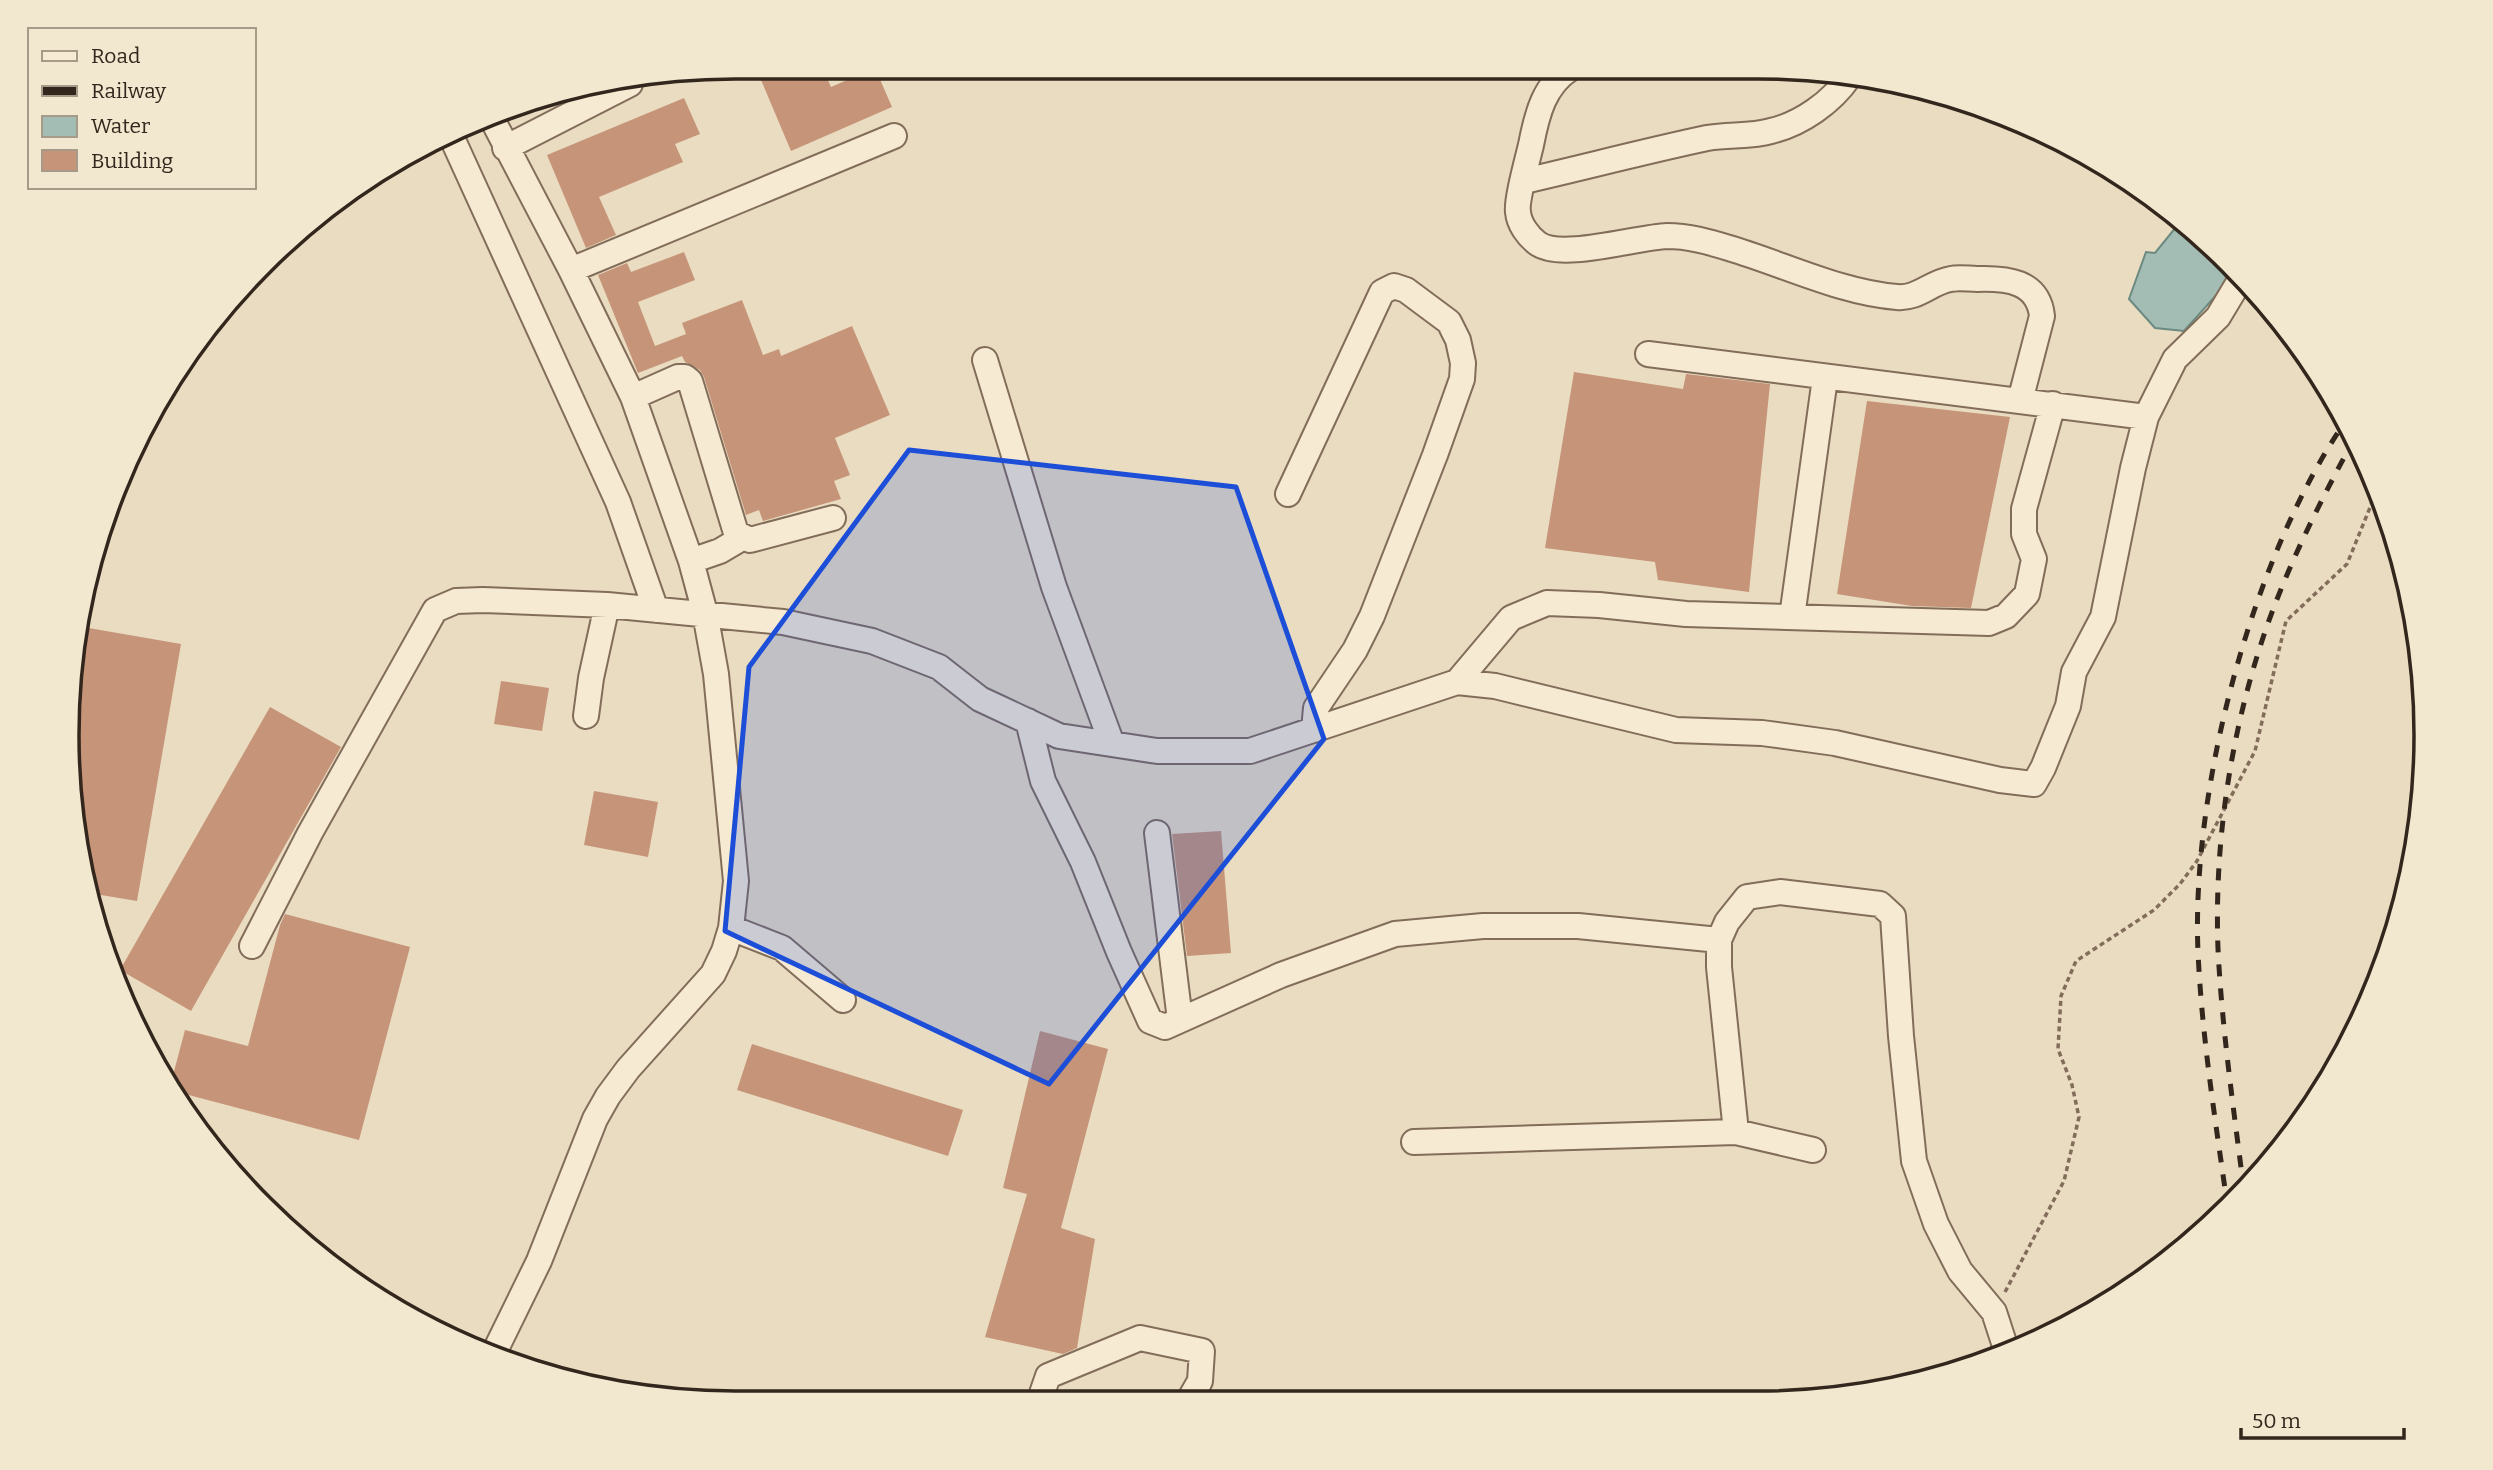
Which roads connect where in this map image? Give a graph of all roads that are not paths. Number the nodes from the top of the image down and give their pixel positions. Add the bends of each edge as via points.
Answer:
1 (1556, 79) edge
2 (1844, 84) edge
3 (621, 89) edge
4 (495, 125) edge
5 (894, 136) dead end
6 (454, 142) edge
7 (506, 148) junction
8 (1524, 181) junction
9 (571, 270) junction
10 (2236, 286) edge
11 (1648, 354) dead end
12 (985, 360) dead end
13 (1825, 378) junction
14 (633, 397) junction
15 (2020, 401) junction
16 (2053, 404) junction
17 (2146, 417) junction
18 (1287, 494) dead end
19 (833, 519) dead end
20 (742, 538) junction
21 (691, 561) junction
22 (607, 605) junction
23 (656, 610) junction
24 (705, 614) junction
25 (1792, 617) junction
26 (1457, 682) junction
27 (586, 716) dead end
28 (1028, 721) junction
29 (1314, 730) junction
30 (1112, 744) junction
31 (1157, 833) dead end
32 (731, 928) junction
33 (1720, 940) junction
34 (252, 946) dead end
35 (843, 1000) dead end
36 (1180, 1020) junction
37 (1736, 1132) junction
38 (1414, 1142) dead end
39 (1813, 1150) dead end
40 (2004, 1343) edge
41 (497, 1346) edge
42 (1043, 1391) edge
43 (1194, 1391) edge

1 - 8 street via 1544,96
2 - 8 street via 1816,110 1770,132 1710,138
3 - 7 street
4 - 7 street
5 - 9 street
6 - 23 street via 618,502
7 - 9 street
8 - 15 street via 1518,212 1525,231 1539,245 1566,251 1667,236 1699,239 1860,291 1898,297 1912,297 1950,279 2016,282 2033,293 2042,316
9 - 14 street
10 - 17 street via 2218,317 2175,359
11 - 13 street
12 - 30 street via 1054,587
13 - 15 street
13 - 25 street
14 - 20 street via 678,377 690,381 736,533
14 - 21 street
15 - 16 street
16 - 17 street
16 - 25 street via 2024,509 2024,534 2034,558 2027,594 2006,616 1989,622
17 - 26 street via 2103,617 2074,672 2068,706 2034,784 1835,743 1762,733 1676,730 1494,686
18 - 29 street via 1382,292 1394,286 1406,290 1449,322 1458,340 1462,379 1372,616 1316,708
19 - 20 street via 750,540
20 - 21 street
21 - 24 street
22 - 23 street
22 - 27 street
22 - 34 street via 483,600 456,601 435,610
23 - 24 street
24 - 28 street via 783,622 872,641 939,667 980,699
24 - 32 street via 716,674 736,881
25 - 26 street via 1547,603 1511,618
26 - 29 street
28 - 30 street via 1059,736
28 - 36 street via 1043,781 1083,862 1150,1021 1165,1027
29 - 30 street via 1250,751 1157,751
31 - 36 street
32 - 35 street via 782,948
32 - 41 street via 713,974 628,1069 595,1119 538,1261
33 - 36 street via 1578,926 1483,926 1395,934 1281,975
33 - 37 street via 1718,967
33 - 40 street via 1727,922 1748,897 1758,895 1780,892 1880,904 1893,916 1914,1161 1936,1224 1960,1271 1994,1312
37 - 38 street
37 - 39 street
42 - 43 street via 1048,1376 1140,1338 1202,1351 1200,1381

